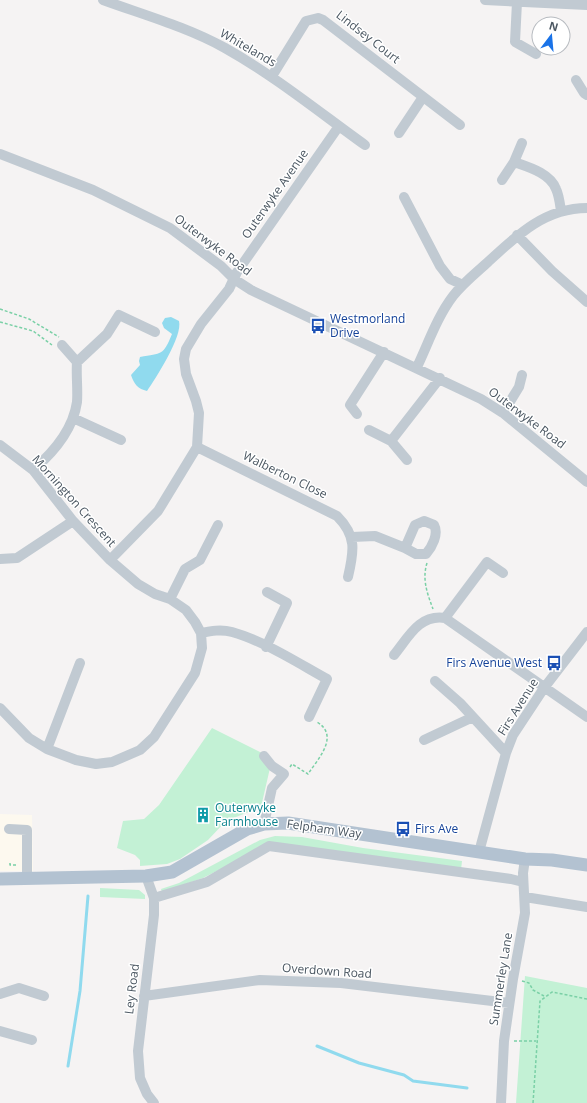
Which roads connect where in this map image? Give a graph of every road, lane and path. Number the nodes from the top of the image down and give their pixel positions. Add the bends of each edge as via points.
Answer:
1 (485, 0) edge
2 (110, 1) edge
3 (517, 2) junction
4 (587, 5) edge
5 (531, 51) edge
6 (272, 76) junction
7 (576, 80) dead end
8 (587, 95) edge
9 (423, 97) junction
10 (460, 125) dead end
11 (339, 126) junction
12 (399, 133) dead end
13 (522, 143) dead end
14 (365, 145) dead end
15 (0, 154) edge
16 (514, 162) junction
17 (502, 180) dead end
18 (404, 197) dead end
19 (587, 208) edge
20 (562, 211) junction
21 (517, 235) junction
22 (234, 279) junction
23 (463, 285) junction
24 (587, 302) edge
25 (0, 309) edge
26 (0, 322) edge
27 (155, 332) dead end
28 (58, 342) junction
29 (384, 352) junction
30 (77, 362) junction
31 (417, 367) junction
32 (522, 375) dead end
33 (440, 378) junction
34 (503, 413) junction
35 (357, 414) dead end
36 (73, 418) junction
37 (369, 430) dead end
38 (121, 440) dead end
39 (391, 440) junction
40 (0, 445) edge
41 (197, 447) junction
42 (407, 460) dead end
43 (33, 470) junction
44 (587, 482) edge
45 (73, 521) junction
46 (218, 525) dead end
47 (352, 538) junction
48 (405, 548) junction
49 (426, 554) junction
50 (0, 559) edge
51 (110, 560) junction
52 (503, 573) dead end
53 (348, 577) dead end
54 (267, 592) dead end
55 (170, 599) junction
56 (440, 617) junction
57 (587, 632) edge
58 (201, 634) junction
59 (266, 647) junction
60 (394, 655) dead end
61 (80, 663) dead end
62 (434, 681) dead end
63 (544, 688) junction
64 (0, 708) edge
65 (309, 717) joint
66 (473, 717) junction
67 (587, 717) edge
68 (424, 740) dead end
69 (47, 749) junction
70 (506, 753) junction
71 (264, 756) dead end
72 (284, 774) junction
73 (264, 824) junction
74 (9, 829) dead end
75 (479, 852) junction
76 (525, 859) junction
77 (10, 863) dead end
78 (17, 865) dead end
79 (587, 865) edge
80 (146, 876) junction
81 (27, 878) junction
82 (0, 879) edge
83 (523, 882) junction
84 (525, 897) junction
85 (154, 898) junction
86 (587, 907) edge
87 (512, 979) junction
88 (0, 994) edge
89 (44, 996) dead end
90 (144, 996) junction
91 (544, 996) junction
92 (587, 999) edge
93 (509, 1003) junction
94 (0, 1031) edge
95 (32, 1040) dead end
96 (504, 1041) junction
97 (537, 1041) junction
98 (154, 1103) edge
99 (500, 1103) edge
100 (533, 1103) edge

1 - 3 street
2 - 6 street, Whitelands via 202,37
3 - 4 street
3 - 5 street via 516,42
6 - 9 street, Lindsey Court via 302,26 311,19 318,18 330,24
6 - 11 street, Whitelands
7 - 8 street
9 - 10 street, Lindsey Court
9 - 12 street
11 - 14 street, Whitelands
11 - 22 street, Outerwyke Avenue
13 - 16 street
15 - 22 street, Outerwyke Road via 93,190 170,228
16 - 17 street
16 - 20 street via 533,169 549,179 556,188
18 - 23 street via 440,266 450,278
19 - 20 street
20 - 21 street via 538,221
21 - 23 street
21 - 24 street
22 - 29 street, Outerwyke Road via 251,290
22 - 41 street, Outerwyke Avenue via 190,339 186,349 186,374 198,413
23 - 31 street via 452,297
25 - 28 path via 29,319
26 - 28 path via 33,331
27 - 30 street via 119,315 107,334
28 - 30 street
29 - 31 street, Outerwyke Road
29 - 35 street via 350,405
30 - 36 street via 77,401
31 - 33 street, Outerwyke Road
32 - 34 street via 519,387
33 - 34 street, Outerwyke Road
33 - 39 street
34 - 44 street, Outerwyke Road
36 - 38 street
36 - 43 street via 55,448
37 - 39 street
39 - 42 street
40 - 43 street, Mornington Crescent
41 - 47 street, Walberton Close via 336,516 345,524
41 - 51 street via 158,511
43 - 45 street, Mornington Crescent
45 - 50 street via 17,558
45 - 51 street, Mornington Crescent
46 - 55 street via 200,560 185,569
47 - 48 street via 375,536
47 - 53 street via 353,553
48 - 49 street via 416,554
48 - 49 street via 415,525 424,521 434,526 436,534
49 - 56 path via 424,573 428,599
51 - 55 street, Mornington Crescent via 138,584
52 - 56 street via 487,562
54 - 59 street via 287,603
55 - 58 street, Mornington Crescent via 186,610
56 - 60 street via 424,620
56 - 63 street
57 - 63 street, Firs Avenue
58 - 59 street via 220,630 232,632
58 - 69 street via 202,648 195,673 154,737 140,750 112,762 96,764 76,760
59 - 65 street via 327,679
61 - 69 street
62 - 66 street
63 - 67 street
63 - 70 street, Firs Avenue via 513,735
64 - 69 street via 29,738
65 - 72 path via 325,730 328,738 325,748 308,774 292,764
66 - 68 street
66 - 70 street
70 - 75 street, Firs Avenue
71 - 72 street via 272,766
72 - 73 street via 272,788
73 - 75 main road, Felpham Way via 288,823
73 - 80 main road, Felpham Way via 234,836 172,872
74 - 81 street via 27,830
75 - 76 main road, Felpham Way
76 - 79 main road, Felpham Way
76 - 83 street, Summerley Lane
77 - 78 path
80 - 81 main road, Felpham Way
80 - 85 street, Ley Road
81 - 82 main road, Felpham Way
83 - 84 street, Summerley Lane
83 - 85 street via 269,846 207,882
84 - 86 street
84 - 87 street, Summerley Lane via 525,914
85 - 90 street, Ley Road
87 - 91 path via 529,983 533,990
87 - 93 street, Summerley Lane
88 - 89 street via 19,988
90 - 93 street, Overdown Road via 260,980 341,983
90 - 98 street, Ley Road via 138,1051 140,1078
91 - 92 path via 552,992
91 - 97 path via 540,1001
93 - 96 street, Summerley Lane
94 - 95 street
96 - 97 path
96 - 99 street, Summerley Lane
97 - 100 path

